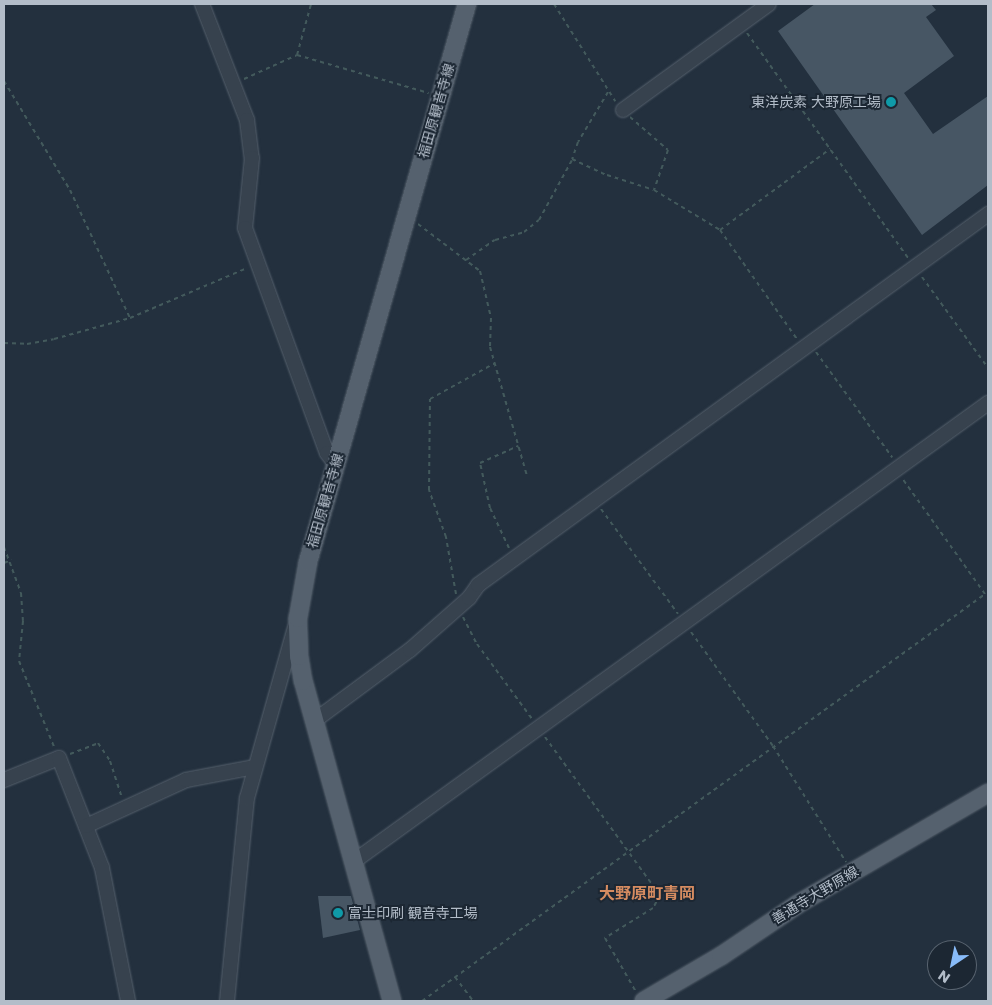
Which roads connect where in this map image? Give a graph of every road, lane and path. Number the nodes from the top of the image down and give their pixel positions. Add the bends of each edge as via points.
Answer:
1 (202, 4) edge
2 (310, 4) edge
3 (467, 4) edge
4 (554, 4) edge
5 (770, 4) edge
6 (742, 26) junction
7 (297, 55) junction
8 (4, 81) edge
9 (235, 83) junction
10 (608, 92) junction
11 (440, 96) junction
12 (623, 110) junction
13 (831, 148) junction
14 (572, 159) junction
15 (654, 190) junction
16 (407, 214) junction
17 (988, 214) edge
18 (720, 230) junction
19 (466, 260) junction
20 (258, 263) junction
21 (915, 267) junction
22 (130, 318) junction
23 (4, 343) edge
24 (807, 346) junction
25 (495, 363) junction
26 (988, 368) edge
27 (988, 403) edge
28 (518, 446) junction
29 (336, 465) junction
30 (898, 469) junction
31 (527, 476) dead end
32 (594, 500) junction
33 (4, 547) edge
34 (514, 558) junction
35 (11, 560) junction
36 (4, 563) edge
37 (458, 608) junction
38 (298, 618) junction
39 (684, 622) junction
40 (314, 721) junction
41 (539, 729) junction
42 (774, 746) junction
43 (59, 758) junction
44 (254, 767) junction
45 (4, 780) edge
46 (988, 793) edge
47 (124, 807) junction
48 (86, 826) junction
49 (628, 852) junction
50 (353, 862) junction
51 (853, 872) junction
52 (455, 977) junction
53 (640, 997) edge
54 (128, 1001) edge
55 (227, 1001) edge
56 (392, 1001) edge
57 (422, 1001) edge
58 (473, 1001) edge

1 - 9 street
2 - 7 path
3 - 11 main road, 福田原観音寺線
4 - 10 path
5 - 6 street
6 - 12 street
6 - 13 path
7 - 9 path
7 - 11 path
8 - 22 path via 70,190
9 - 20 street via 251,141 245,228
10 - 12 path
10 - 14 path via 578,142
11 - 16 main road, 福田原観音寺線
12 - 15 path via 668,150
13 - 18 path
13 - 21 path
14 - 15 path via 607,175
14 - 19 path via 539,220 524,232 495,240
15 - 18 path
16 - 19 path
16 - 29 main road, 福田原観音寺線
17 - 21 street
18 - 24 path
19 - 25 path via 480,271 491,318 489,337
20 - 22 path via 158,309
20 - 29 street via 327,453
21 - 24 street
21 - 26 path
22 - 23 path via 54,339 27,344
24 - 30 path
24 - 32 street
25 - 28 path
25 - 37 path via 430,399 429,490 446,537
27 - 30 street
28 - 31 path
28 - 34 path via 480,463 490,508
29 - 38 main road, 福田原観音寺線 via 308,562
30 - 39 street
30 - 42 path via 985,594
32 - 34 street
32 - 39 path
33 - 35 path
34 - 37 street via 478,584
35 - 36 path
35 - 43 path via 21,593 20,661
37 - 40 street via 410,650
37 - 41 path via 477,644
38 - 40 main road, 福田原観音寺線 via 299,656
38 - 44 street
39 - 41 street
39 - 42 path
40 - 50 main road, 福田原観音寺線
41 - 49 path
41 - 50 street
42 - 49 path
42 - 51 path
43 - 45 street
43 - 47 path via 98,743 110,761
43 - 48 street
44 - 47 street via 186,780
44 - 55 street via 239,866
46 - 51 main road, 善通寺大野原線
47 - 48 street
48 - 54 street via 102,868
49 - 52 path
49 - 53 path via 660,895 653,908 605,938
50 - 56 main road, 福田原観音寺線
51 - 53 main road, 善通寺大野原線
52 - 57 path
52 - 58 path

